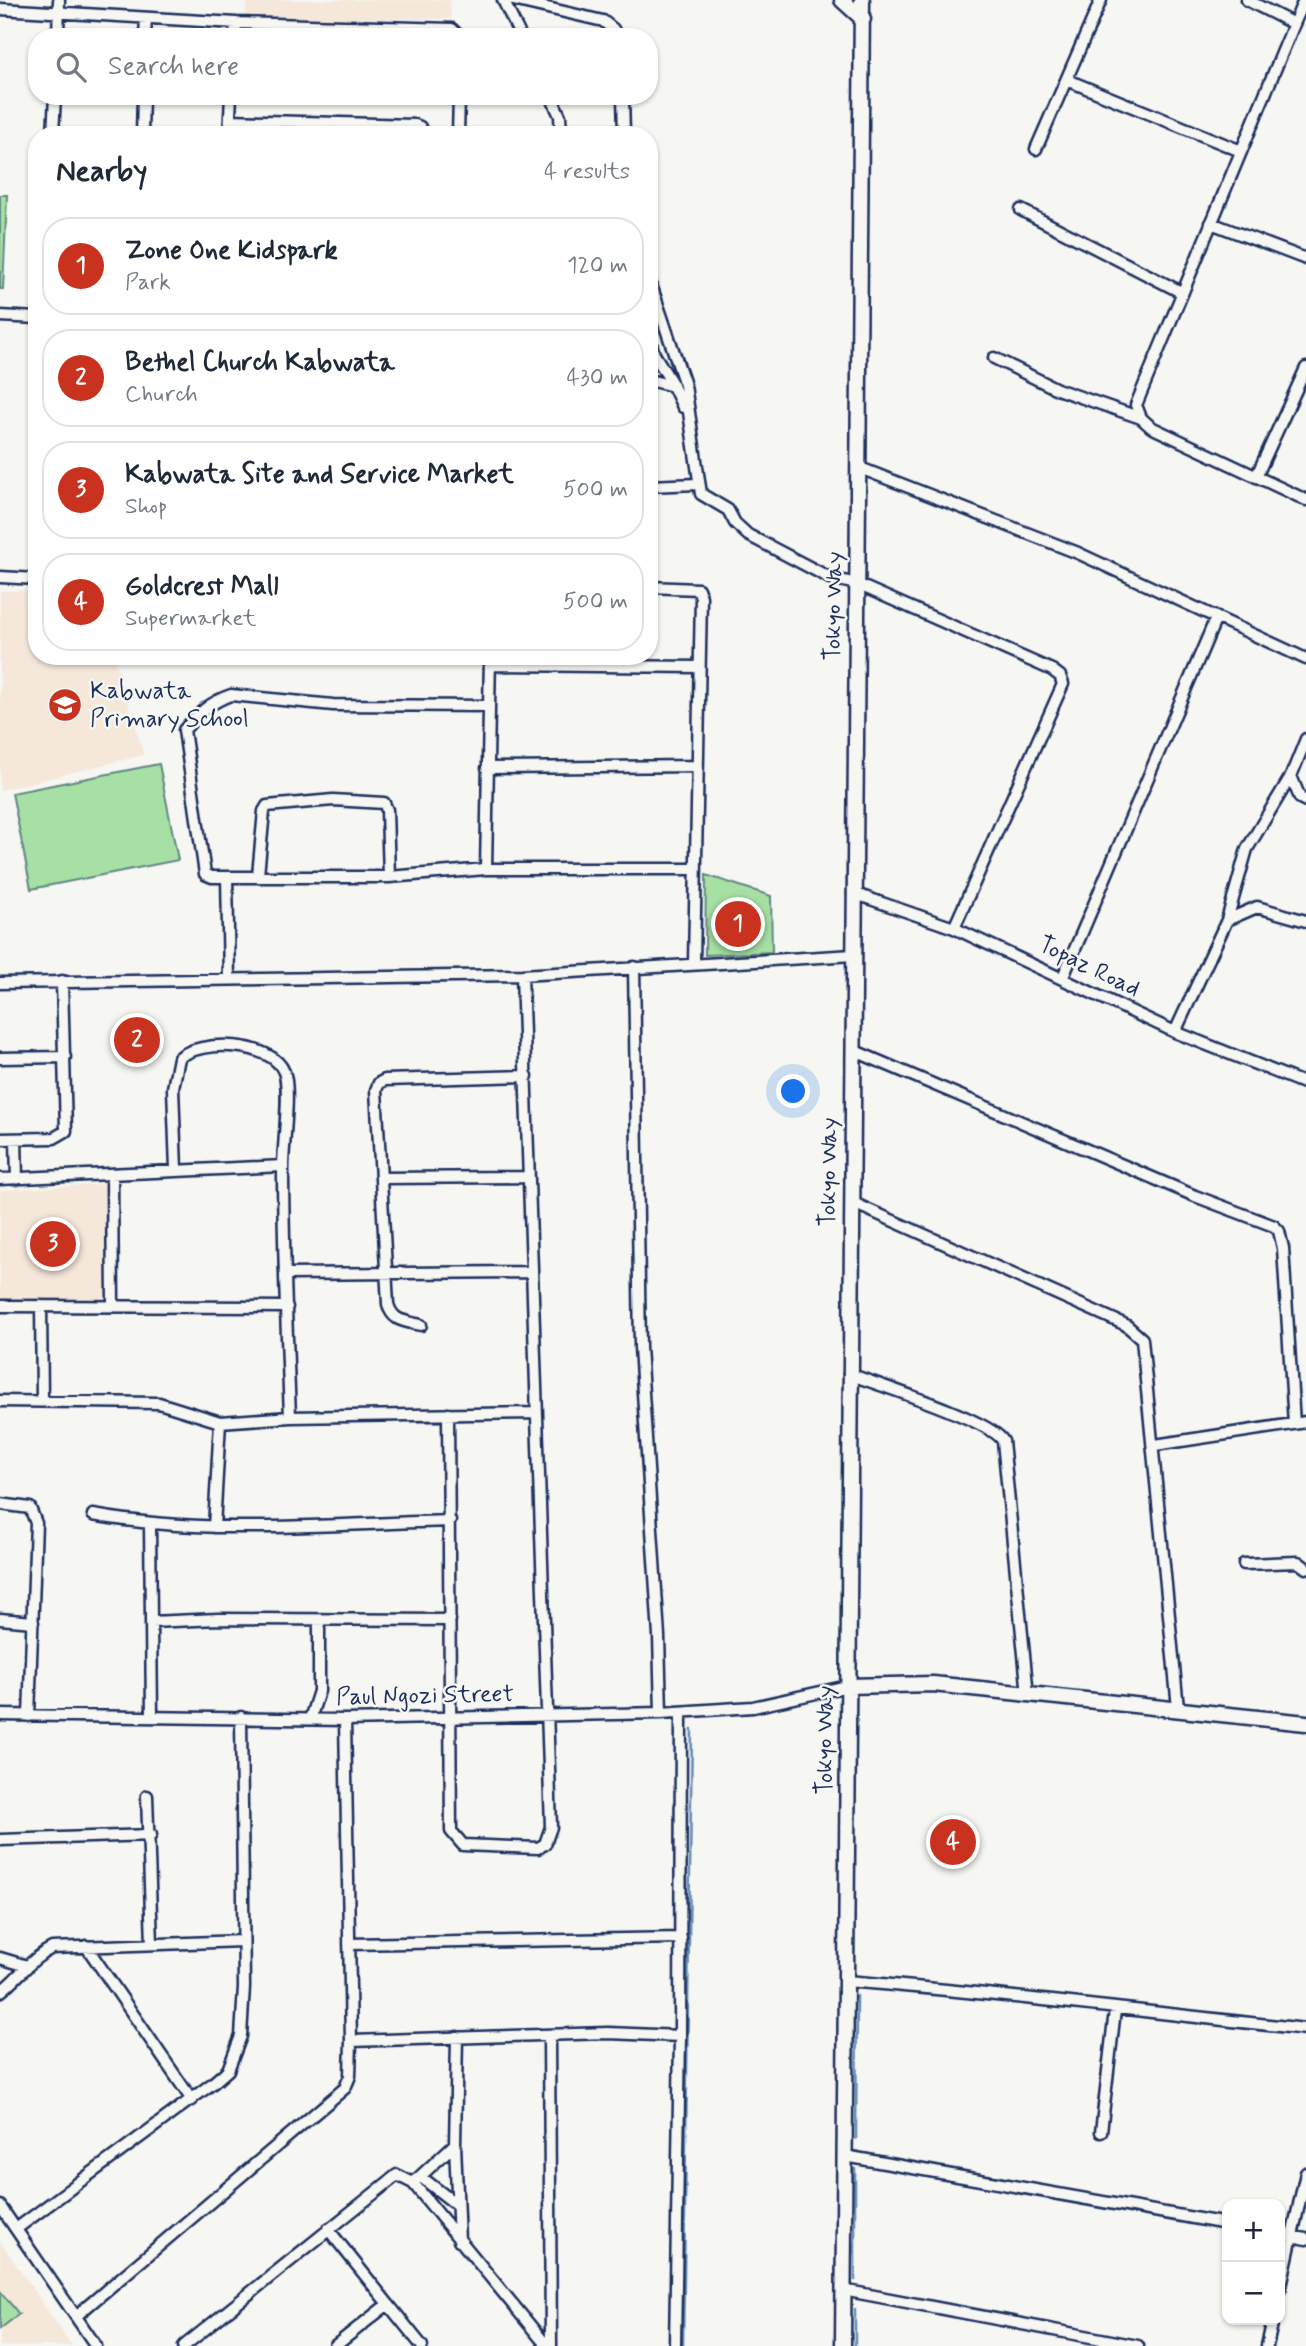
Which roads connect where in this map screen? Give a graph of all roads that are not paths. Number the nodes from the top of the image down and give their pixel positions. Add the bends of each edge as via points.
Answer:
1 (59, 0) edge
2 (503, 0) edge
3 (513, 0) edge
4 (842, 0) edge
5 (862, 0) edge
6 (1101, 0) edge
7 (1247, 0) edge
8 (1304, 0) edge
9 (0, 9) edge
10 (59, 12) junction
11 (146, 18) junction
12 (863, 19) junction
13 (236, 23) junction
14 (1293, 24) junction
15 (58, 28) edge
16 (145, 28) edge
17 (236, 28) edge
18 (416, 28) edge
19 (517, 28) edge
20 (612, 28) edge
21 (1067, 80) junction
22 (55, 105) edge
23 (143, 105) edge
24 (231, 105) edge
25 (459, 105) edge
26 (555, 105) edge
27 (623, 105) edge
28 (230, 120) junction
29 (307, 123) joint
30 (53, 126) edge
31 (142, 126) edge
32 (230, 126) edge
33 (418, 126) edge
34 (458, 126) edge
35 (561, 126) edge
36 (624, 126) edge
37 (1037, 149) dead end
38 (1241, 151) junction
39 (1021, 210) dead end
40 (1211, 223) junction
41 (1306, 259) edge
42 (1181, 292) junction
43 (658, 306) edge
44 (0, 316) edge
45 (28, 318) edge
46 (994, 358) dead end
47 (658, 361) edge
48 (1306, 368) edge
49 (658, 382) edge
50 (673, 386) junction
51 (1140, 418) junction
52 (690, 427) junction
53 (860, 468) junction
54 (1256, 477) junction
55 (697, 484) junction
56 (658, 486) edge
57 (1306, 500) edge
58 (0, 577) edge
59 (28, 579) edge
60 (857, 584) junction
61 (658, 587) edge
62 (1216, 618) junction
63 (1306, 659) edge
64 (490, 665) edge
65 (629, 665) edge
66 (699, 667) junction
67 (489, 706) junction
68 (1306, 739) edge
69 (697, 766) junction
70 (487, 768) junction
71 (1291, 776) junction
72 (1306, 801) edge
73 (486, 869) junction
74 (696, 869) junction
75 (258, 875) junction
76 (228, 877) junction
77 (389, 877) junction
78 (853, 893) junction
79 (1227, 920) junction
80 (1306, 921) edge
81 (954, 928) junction
82 (854, 955) junction
83 (694, 963) junction
84 (634, 967) junction
85 (522, 975) junction
86 (1063, 977) junction
87 (229, 979) junction
88 (62, 981) junction
89 (0, 983) edge
90 (1175, 1032) junction
91 (855, 1051) junction
92 (0, 1058) edge
93 (65, 1058) junction
94 (527, 1076) junction
95 (1306, 1084) edge
96 (0, 1139) edge
97 (16, 1139) junction
98 (283, 1166) junction
99 (176, 1169) junction
100 (112, 1174) junction
101 (529, 1177) junction
102 (381, 1178) junction
103 (0, 1179) edge
104 (17, 1179) junction
105 (851, 1202) junction
106 (531, 1272) junction
107 (386, 1273) junction
108 (286, 1274) junction
109 (0, 1306) edge
110 (41, 1306) junction
111 (113, 1306) junction
112 (287, 1307) junction
113 (421, 1325) dead end
114 (849, 1374) junction
115 (43, 1400) junction
116 (0, 1401) edge
117 (535, 1413) junction
118 (448, 1414) junction
119 (290, 1417) junction
120 (220, 1422) junction
121 (1306, 1422) edge
122 (1294, 1424) junction
123 (1155, 1445) junction
124 (0, 1504) edge
125 (93, 1515) dead end
126 (450, 1521) junction
127 (150, 1525) junction
128 (214, 1527) junction
129 (1244, 1564) dead end
130 (1306, 1568) edge
131 (0, 1619) edge
132 (450, 1620) junction
133 (318, 1621) junction
134 (33, 1622) junction
135 (151, 1622) junction
136 (848, 1686) junction
137 (1028, 1695) junction
138 (1178, 1708) junction
139 (681, 1712) junction
140 (661, 1713) junction
141 (547, 1714) junction
142 (0, 1715) edge
143 (29, 1716) junction
144 (152, 1716) junction
145 (241, 1717) junction
146 (451, 1718) junction
147 (310, 1719) junction
148 (345, 1720) junction
149 (1306, 1723) edge
150 (148, 1796) dead end
151 (151, 1835) junction
152 (0, 1840) edge
153 (681, 1938) junction
154 (242, 1941) junction
155 (152, 1944) junction
156 (349, 1944) junction
157 (86, 1946) junction
158 (0, 1958) edge
159 (27, 1966) junction
160 (846, 1981) junction
161 (0, 1992) edge
162 (1115, 2010) junction
163 (1306, 2029) edge
164 (549, 2036) junction
165 (680, 2036) junction
166 (457, 2037) junction
167 (351, 2041) junction
168 (192, 2100) junction
169 (1101, 2132) dead end
170 (455, 2144) junction
171 (845, 2156) junction
172 (1306, 2173) edge
173 (417, 2180) junction
174 (457, 2205) junction
175 (0, 2206) edge
176 (1222, 2223) edge
177 (16, 2228) junction
178 (328, 2229) junction
179 (1285, 2235) edge
180 (1292, 2236) junction
181 (1306, 2239) edge
182 (460, 2241) junction
183 (1285, 2268) edge
184 (843, 2290) junction
185 (388, 2304) junction
186 (76, 2316) junction
187 (1272, 2325) edge
188 (96, 2346) edge
189 (184, 2346) edge
190 (335, 2346) edge
191 (422, 2346) edge
192 (549, 2346) edge
193 (675, 2346) edge
194 (843, 2346) edge
195 (1138, 2346) edge
196 (1268, 2346) edge

1 - 10 street
2 - 19 street
3 - 20 street via 603,21
4 - 12 main road
5 - 12 main road, Tokyo Way
6 - 21 street
7 - 14 street
8 - 14 street
9 - 10 street
10 - 11 street
10 - 15 street
11 - 13 street
11 - 16 street
12 - 53 main road, Tokyo Way
13 - 17 street
13 - 18 street
14 - 38 street
21 - 37 street
21 - 38 street
22 - 30 street
23 - 31 street
24 - 28 street
25 - 34 street
26 - 35 street
27 - 36 street
28 - 29 street
28 - 32 street
29 - 33 street
38 - 40 street
39 - 42 street
40 - 41 street
40 - 42 street
42 - 51 street via 1138,393
43 - 52 street via 685,385
44 - 45 street
46 - 51 street via 1057,389
47 - 50 street
48 - 54 street
49 - 50 street
50 - 52 street
51 - 54 street
52 - 55 street
53 - 60 main road, Tokyo Way
53 - 62 street via 1078,553
54 - 57 street
55 - 56 street
55 - 60 street via 701,494 728,510 748,535 830,578
58 - 59 street
60 - 78 main road, Tokyo Way
60 - 81 street via 1052,670 1063,684
61 - 66 street via 698,589
62 - 63 street
62 - 86 street
64 - 67 street
65 - 66 street
66 - 69 street
67 - 70 street
67 - 76 street via 333,705 231,695 209,705 184,730 205,874
68 - 71 street
69 - 70 street
69 - 74 street
70 - 73 street
71 - 72 street via 1300,798
71 - 79 street via 1248,849
73 - 74 street
73 - 77 street
74 - 83 street
75 - 76 street
75 - 77 street
75 - 77 street via 267,806 333,800 384,803
76 - 87 street
78 - 81 street, Topaz Road
78 - 82 main road, Tokyo Way
79 - 80 street via 1256,907
79 - 90 street
81 - 86 street, Topaz Road
82 - 83 street
82 - 91 main road, Tokyo Way
83 - 84 street
84 - 85 street
84 - 140 street via 640,1347
85 - 87 street
85 - 94 street
86 - 90 street, Topaz Road
87 - 88 street
88 - 89 street
88 - 93 street
90 - 95 street, Topaz Road
91 - 105 main road, Tokyo Way
91 - 122 street via 1274,1226 1283,1248
92 - 93 street
93 - 97 street via 64,1134
94 - 101 street
94 - 102 street via 379,1083
96 - 97 street
97 - 104 street
98 - 99 street
98 - 99 street via 286,1076 282,1067 255,1051 205,1046 179,1058 173,1088
98 - 108 street
99 - 100 street
100 - 104 street
100 - 111 street
101 - 102 street
101 - 106 street
102 - 107 street
103 - 104 street
105 - 114 main road, Tokyo Way
105 - 123 street via 1132,1329 1145,1347
106 - 107 street
106 - 117 street
107 - 108 street
107 - 113 street via 390,1314
108 - 112 street
109 - 110 street
110 - 111 street
110 - 115 street
111 - 112 street
112 - 119 street
114 - 136 main road, Tokyo Way
114 - 137 street via 1000,1435
115 - 116 street
115 - 120 street via 159,1403
117 - 118 street
117 - 141 street
118 - 119 street
118 - 126 street
119 - 120 street
120 - 128 street
121 - 122 street
122 - 123 street
123 - 138 street
124 - 134 street via 22,1505 34,1513
125 - 127 street
126 - 128 street
126 - 132 street
127 - 128 street
127 - 135 street
129 - 130 street via 1298,1562
131 - 134 street
132 - 133 street
132 - 146 street
133 - 135 street
133 - 147 street via 319,1691
134 - 143 street
135 - 144 street
136 - 137 main road via 933,1684
136 - 139 street, Paul Ngozi Street via 753,1707
136 - 160 main road, Tokyo Way
137 - 138 main road
138 - 149 main road
139 - 140 street, Paul Ngozi Street
139 - 153 street
140 - 141 street, Paul Ngozi Street
141 - 146 street, Paul Ngozi Street
141 - 146 street via 551,1827 545,1844 538,1848 463,1845 455,1840 449,1818
142 - 143 street, Paul Ngozi Street
143 - 144 street, Paul Ngozi Street
144 - 145 street, Paul Ngozi Street
145 - 147 street, Paul Ngozi Street
145 - 154 street
146 - 148 street, Paul Ngozi Street
147 - 148 street, Paul Ngozi Street
148 - 156 street
150 - 151 street
151 - 152 street
151 - 155 street
153 - 156 street
153 - 165 street
154 - 155 street
154 - 168 street via 241,2036 228,2070
155 - 157 street
156 - 167 street
157 - 159 street via 52,1948
157 - 168 street
158 - 159 street
159 - 161 street
160 - 162 street via 1002,1994
160 - 171 main road, Tokyo Way
162 - 163 street
162 - 169 street
164 - 165 street
164 - 166 street
164 - 192 street
165 - 193 street
166 - 167 street
166 - 170 street
167 - 186 street via 345,2088
168 - 177 street
170 - 173 street
170 - 174 street
171 - 176 street
171 - 184 main road, Tokyo Way
172 - 180 street
173 - 174 street
173 - 178 street via 391,2178
173 - 182 street
174 - 182 street
175 - 177 street
177 - 186 street
178 - 185 street
178 - 189 street
179 - 180 street
180 - 181 street
180 - 183 street
182 - 192 street
184 - 194 main road, Tokyo Way
184 - 195 street
185 - 190 street
185 - 191 street
186 - 188 street
187 - 196 street

